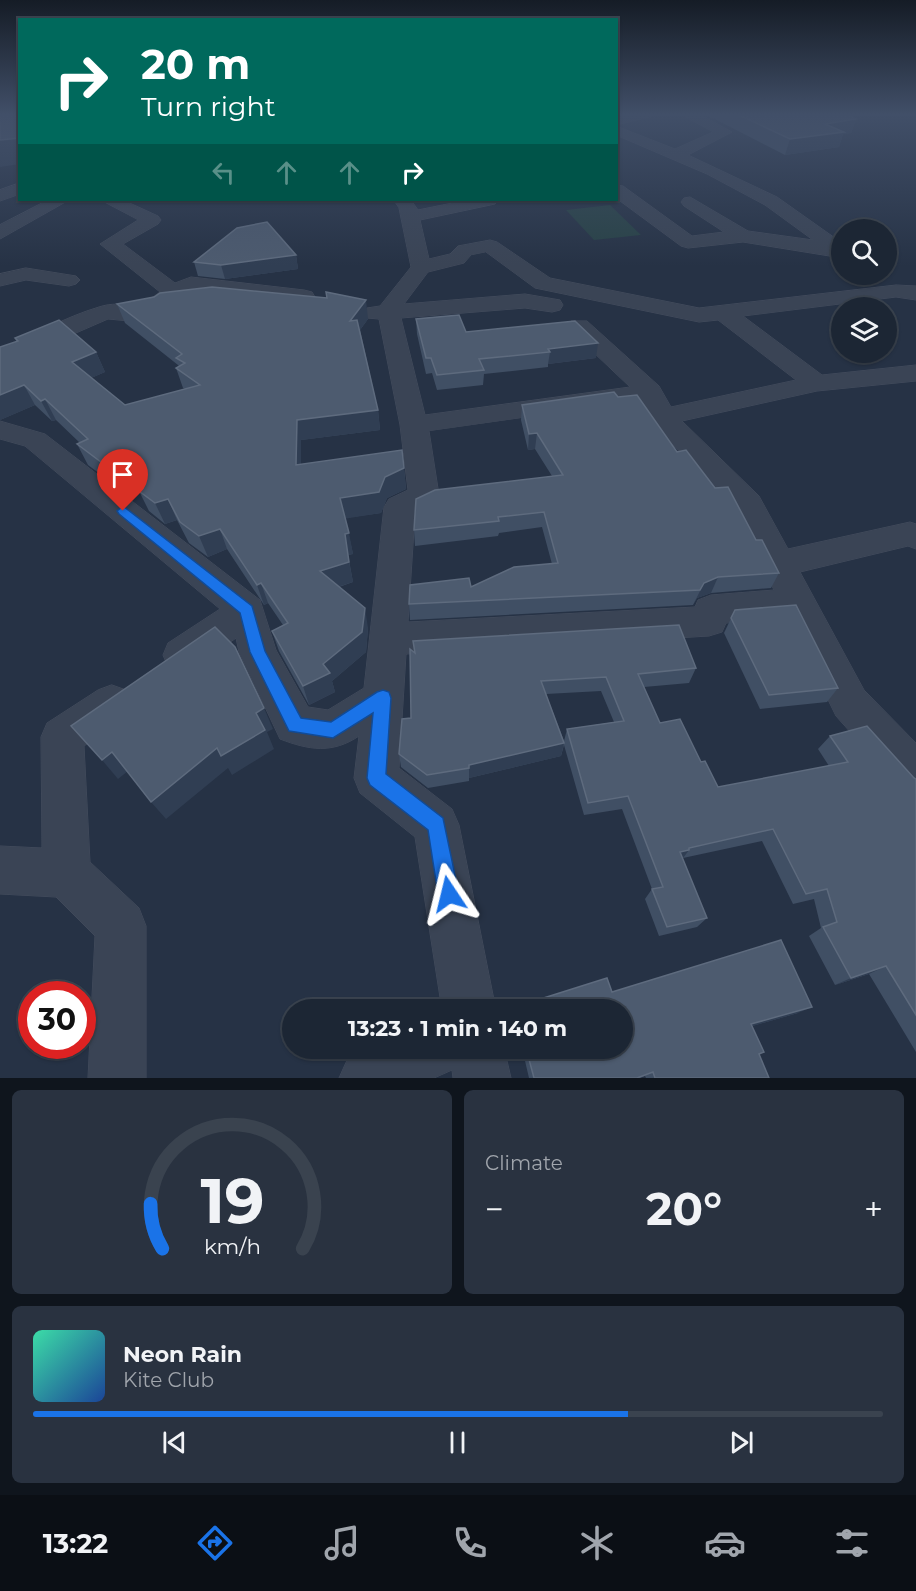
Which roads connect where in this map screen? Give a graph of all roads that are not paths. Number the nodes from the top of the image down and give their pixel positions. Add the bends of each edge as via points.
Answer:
1 (697, 165) edge
2 (18, 189) edge
3 (618, 191) edge
4 (0, 196) edge
5 (58, 201) edge
6 (112, 201) edge
7 (479, 201) edge
8 (690, 202) dead end
9 (406, 208) edge
10 (0, 233) edge
11 (743, 236) junction
12 (831, 244) edge
13 (831, 250) edge
14 (421, 267) junction
15 (0, 280) edge
16 (69, 280) dead end
17 (174, 292) junction
18 (906, 292) edge
19 (552, 305) dead end
20 (916, 307) edge
21 (388, 310) junction
22 (722, 312) junction
23 (579, 326) edge
24 (0, 359) edge
25 (916, 374) edge
26 (818, 383) junction
27 (656, 404) junction
28 (414, 425) junction
29 (0, 430) edge
30 (916, 537) edge
31 (779, 564) junction
32 (797, 603) junction
33 (247, 610) junction
34 (388, 639) junction
35 (383, 698) junction
36 (916, 774) edge
37 (0, 870) edge
38 (66, 873) junction
39 (467, 999) edge
40 (411, 1059) edge
41 (478, 1059) edge
42 (117, 1078) edge
43 (368, 1078) edge
44 (482, 1078) edge

1 - 12 street via 771,201
2 - 4 street
3 - 11 street via 688,242
5 - 10 street
6 - 17 street via 152,220 110,244
7 - 9 street
8 - 11 street
9 - 14 street
11 - 13 street
14 - 21 street
14 - 22 street via 457,259 465,250 490,246 543,283 699,315
15 - 16 street via 26,274
17 - 21 street via 191,283 375,313
17 - 24 street via 152,309 130,314 105,312
18 - 20 street
18 - 22 street
19 - 21 street via 525,301
21 - 28 street
22 - 26 street
23 - 27 street
25 - 26 street
26 - 27 street
27 - 28 street
27 - 31 street via 748,504
28 - 34 street via 423,495 400,507
29 - 33 street via 35,440
30 - 31 street via 910,534
31 - 32 street
32 - 34 street via 711,610 709,621
32 - 36 street via 850,703
33 - 35 street via 258,652 295,725 333,730
33 - 38 street via 62,737
34 - 35 street
35 - 39 street via 376,778 436,825
37 - 38 street
38 - 42 street via 121,926
40 - 43 street
41 - 44 street

